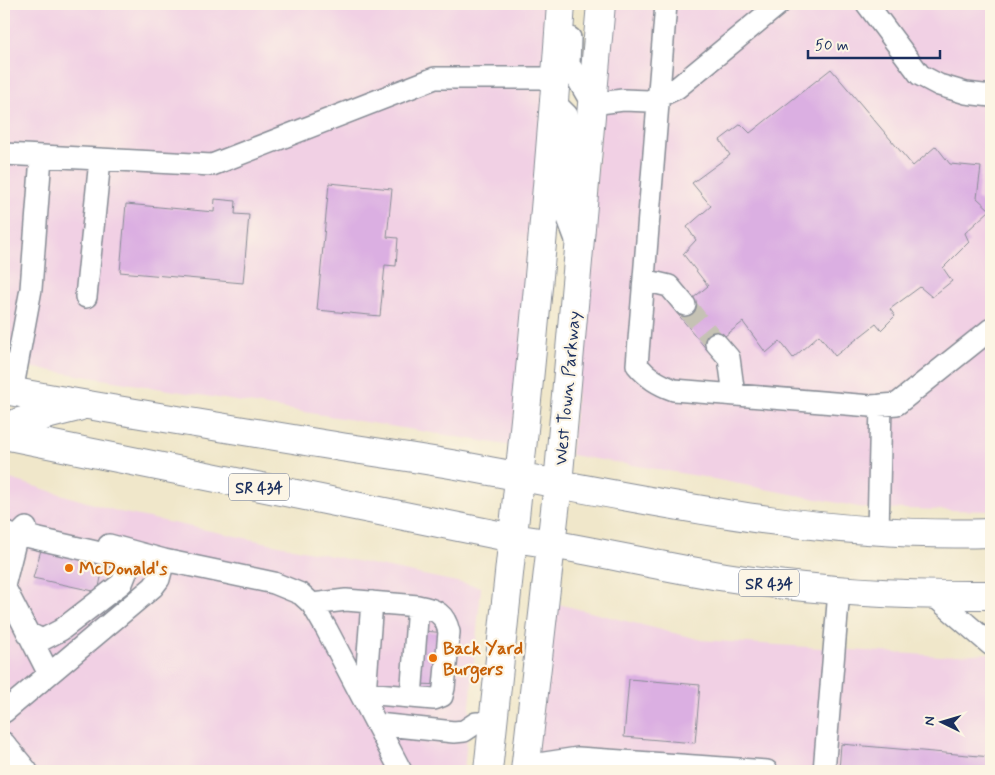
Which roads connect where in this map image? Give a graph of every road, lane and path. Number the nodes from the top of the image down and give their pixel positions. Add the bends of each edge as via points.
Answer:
1 (561, 4) edge
2 (573, 4) edge
3 (601, 4) edge
4 (666, 4) edge
5 (779, 4) edge
6 (867, 4) edge
7 (555, 90) junction
8 (660, 96) junction
9 (991, 96) edge
10 (592, 104) junction
11 (4, 154) edge
12 (41, 157) junction
13 (100, 160) junction
14 (579, 248) junction
15 (644, 280) junction
16 (86, 297) dead end
17 (685, 305) tunnel mouth
18 (991, 329) edge
19 (716, 343) tunnel mouth
20 (7, 393) edge
21 (734, 395) junction
22 (87, 405) junction
23 (881, 405) junction
24 (4, 430) edge
25 (4, 435) edge
26 (520, 477) junction
27 (558, 484) junction
28 (878, 531) junction
29 (991, 533) edge
30 (10, 535) edge
31 (514, 538) junction
32 (550, 544) junction
33 (164, 560) junction
34 (4, 586) edge
35 (839, 591) junction
36 (933, 595) junction
37 (991, 595) edge
38 (372, 602) junction
39 (312, 604) junction
40 (418, 606) junction
41 (28, 633) junction
42 (991, 645) edge
43 (49, 674) junction
44 (411, 697) junction
45 (4, 712) edge
46 (493, 723) junction
47 (377, 724) junction
48 (4, 742) edge
49 (525, 769) edge
50 (28, 771) edge
51 (401, 771) edge
52 (488, 771) edge
53 (767, 771) edge
54 (824, 771) edge

1 - 7 main road
2 - 10 lane via 568,64
3 - 10 main road, West Town Parkway
4 - 8 lane
5 - 8 lane via 677,88
6 - 9 lane via 920,75 966,93
7 - 13 lane via 435,78 212,165
7 - 14 lane via 572,134 566,213
7 - 26 main road
8 - 10 lane via 649,101
8 - 15 lane
10 - 14 main road, West Town Parkway
11 - 12 lane
12 - 13 lane
12 - 20 lane via 31,289
13 - 16 lane
14 - 27 main road, West Town Parkway
15 - 17 lane via 669,286
15 - 21 lane via 637,365 644,374 656,384 674,390
18 - 23 lane via 897,404
19 - 21 lane via 729,358
20 - 22 main road
21 - 23 lane
22 - 24 main road via 19,422
22 - 26 main road
23 - 28 lane
25 - 31 main road, SR 434
26 - 27 main road
26 - 31 main road
27 - 28 main road via 734,516
27 - 32 main road, West Town Parkway
28 - 29 main road
30 - 33 lane via 30,523
30 - 34 lane
30 - 41 lane via 122,558 128,568 122,583 62,630 42,640
31 - 32 main road, SR 434
31 - 46 main road
32 - 35 main road, SR 434 via 727,577
32 - 49 main road, West Town Parkway
33 - 39 lane via 274,583 301,594
33 - 43 lane via 159,578 152,587
34 - 41 lane
35 - 36 main road, SR 434
35 - 54 lane
36 - 37 main road, SR 434
36 - 42 lane
38 - 39 lane via 346,600
38 - 40 lane
38 - 44 lane via 364,693
39 - 47 lane
40 - 44 lane
40 - 44 lane via 441,614 450,632 442,696 434,699
41 - 43 lane
43 - 45 lane
46 - 47 lane via 476,723 464,731 454,732
46 - 52 main road
47 - 51 lane
48 - 50 lane
49 - 53 lane via 578,758

